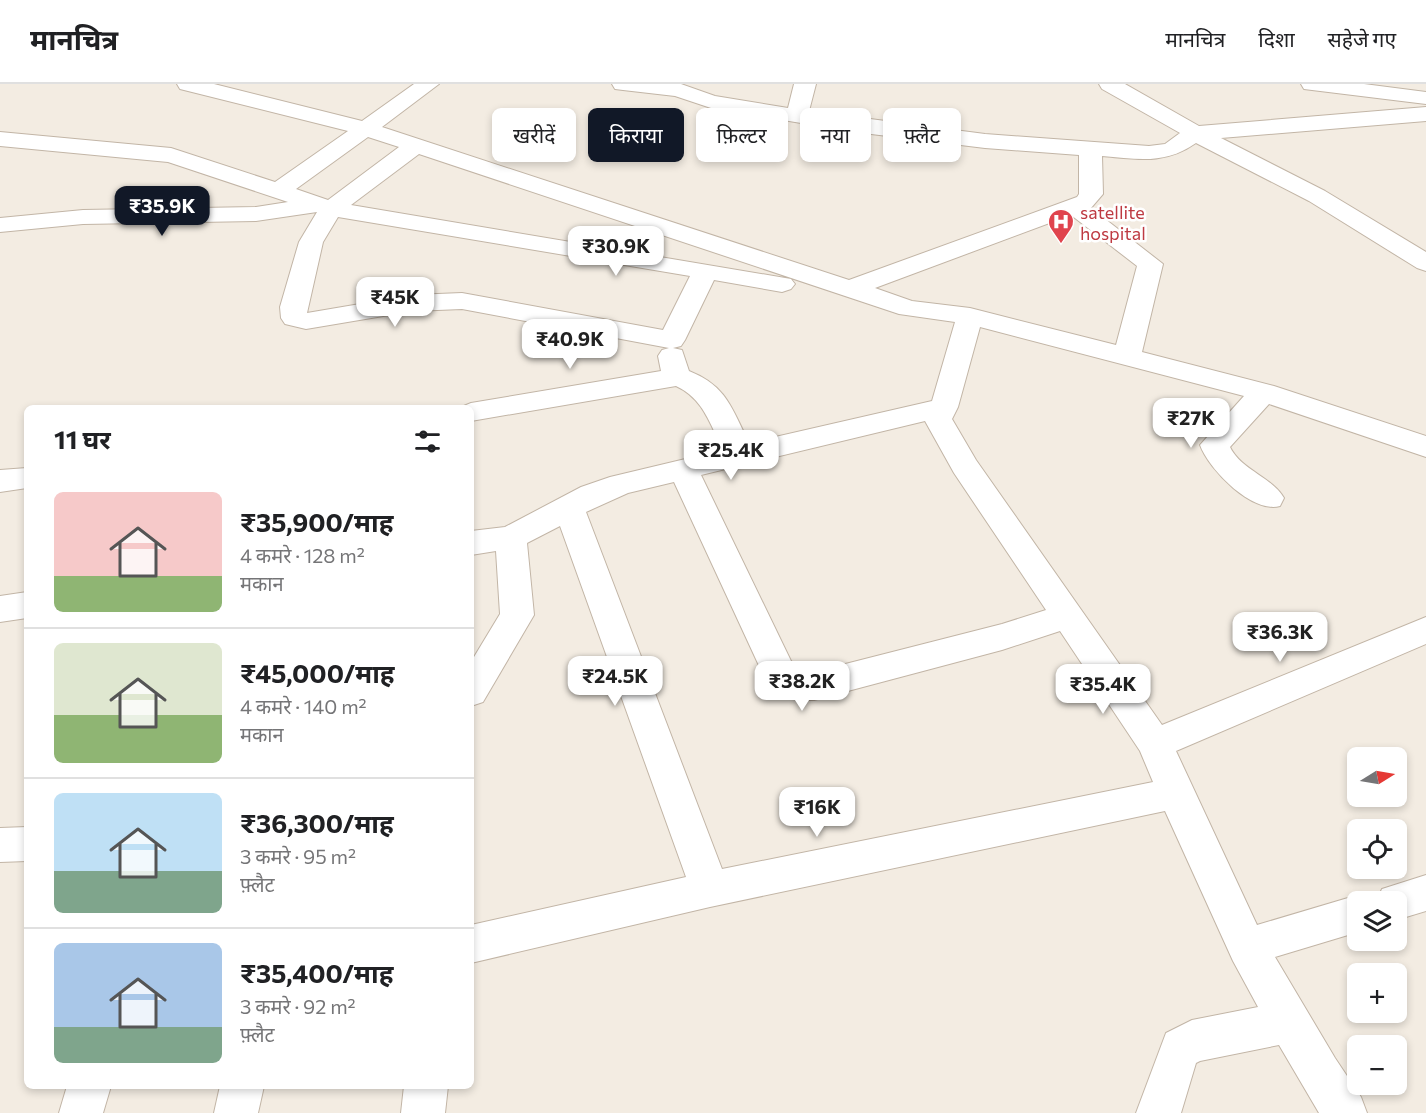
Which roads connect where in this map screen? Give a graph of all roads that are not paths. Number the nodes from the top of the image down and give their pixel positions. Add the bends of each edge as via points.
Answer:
1 (188, 84) edge
2 (428, 84) edge
3 (623, 84) edge
4 (805, 84) edge
5 (1110, 84) edge
6 (1312, 84) edge
7 (1426, 98) edge
8 (797, 114) junction
9 (1426, 114) edge
10 (367, 129) junction
11 (1196, 133) junction
12 (0, 139) edge
13 (416, 146) junction
14 (1090, 149) junction
15 (279, 191) junction
16 (324, 207) junction
17 (1075, 207) junction
18 (0, 225) edge
19 (1426, 263) edge
20 (706, 270) junction
21 (849, 288) junction
22 (908, 308) junction
23 (970, 316) junction
24 (671, 340) junction
25 (1127, 356) junction
26 (678, 377) junction
27 (1264, 392) junction
28 (944, 407) junction
29 (474, 411) edge
30 (1426, 447) edge
31 (740, 455) junction
32 (683, 468) junction
33 (24, 478) edge
34 (0, 481) edge
35 (1269, 498) dead end
36 (569, 507) junction
37 (511, 538) junction
38 (474, 543) edge
39 (24, 605) edge
40 (0, 609) edge
41 (1067, 616) junction
42 (1426, 630) edge
43 (474, 687) edge
44 (1155, 744) junction
45 (1176, 794) junction
46 (24, 844) edge
47 (0, 845) edge
48 (710, 889) junction
49 (1426, 893) edge
50 (1407, 899) edge
51 (1347, 916) edge
52 (474, 943) edge
53 (1247, 946) junction
54 (1290, 1022) junction
55 (88, 1089) edge
56 (241, 1089) edge
57 (426, 1089) edge
58 (81, 1113) edge
59 (236, 1113) edge
60 (423, 1113) edge
61 (1158, 1113) edge
62 (1345, 1113) edge

1 - 10 street
2 - 10 street
3 - 8 street via 679,90 711,102
4 - 8 street
5 - 11 street
6 - 7 street
8 - 14 street via 985,141
9 - 11 street
10 - 13 street
10 - 15 street
11 - 14 street via 1171,150 1149,153
11 - 19 street via 1317,196
12 - 15 street via 171,155
13 - 16 street
13 - 21 street
14 - 17 street via 1091,194
15 - 16 street
16 - 18 street via 256,214 82,217
16 - 20 street
16 - 24 street via 293,307 298,321 413,303 462,301
17 - 21 street
17 - 25 street via 1150,264
20 - 22 street
20 - 24 street
21 - 22 street
22 - 23 street
23 - 25 street
23 - 28 street
24 - 26 street via 672,365
25 - 27 street
26 - 29 street
26 - 31 street via 698,385 711,396
27 - 30 street
27 - 35 street via 1215,445 1224,460
28 - 31 street
28 - 41 street via 938,419 965,466
31 - 32 street
32 - 36 street via 621,484
32 - 41 street via 778,670 798,687 969,646
33 - 34 street
36 - 37 street
36 - 48 street
37 - 38 street
37 - 43 street via 517,615
39 - 40 street
41 - 44 street
42 - 44 street
44 - 45 street
45 - 48 street
45 - 53 street
46 - 47 street
48 - 52 street
49 - 50 street
51 - 53 street
53 - 54 street
54 - 61 street via 1192,1041 1181,1048
54 - 62 street
55 - 58 street
56 - 59 street
57 - 60 street

